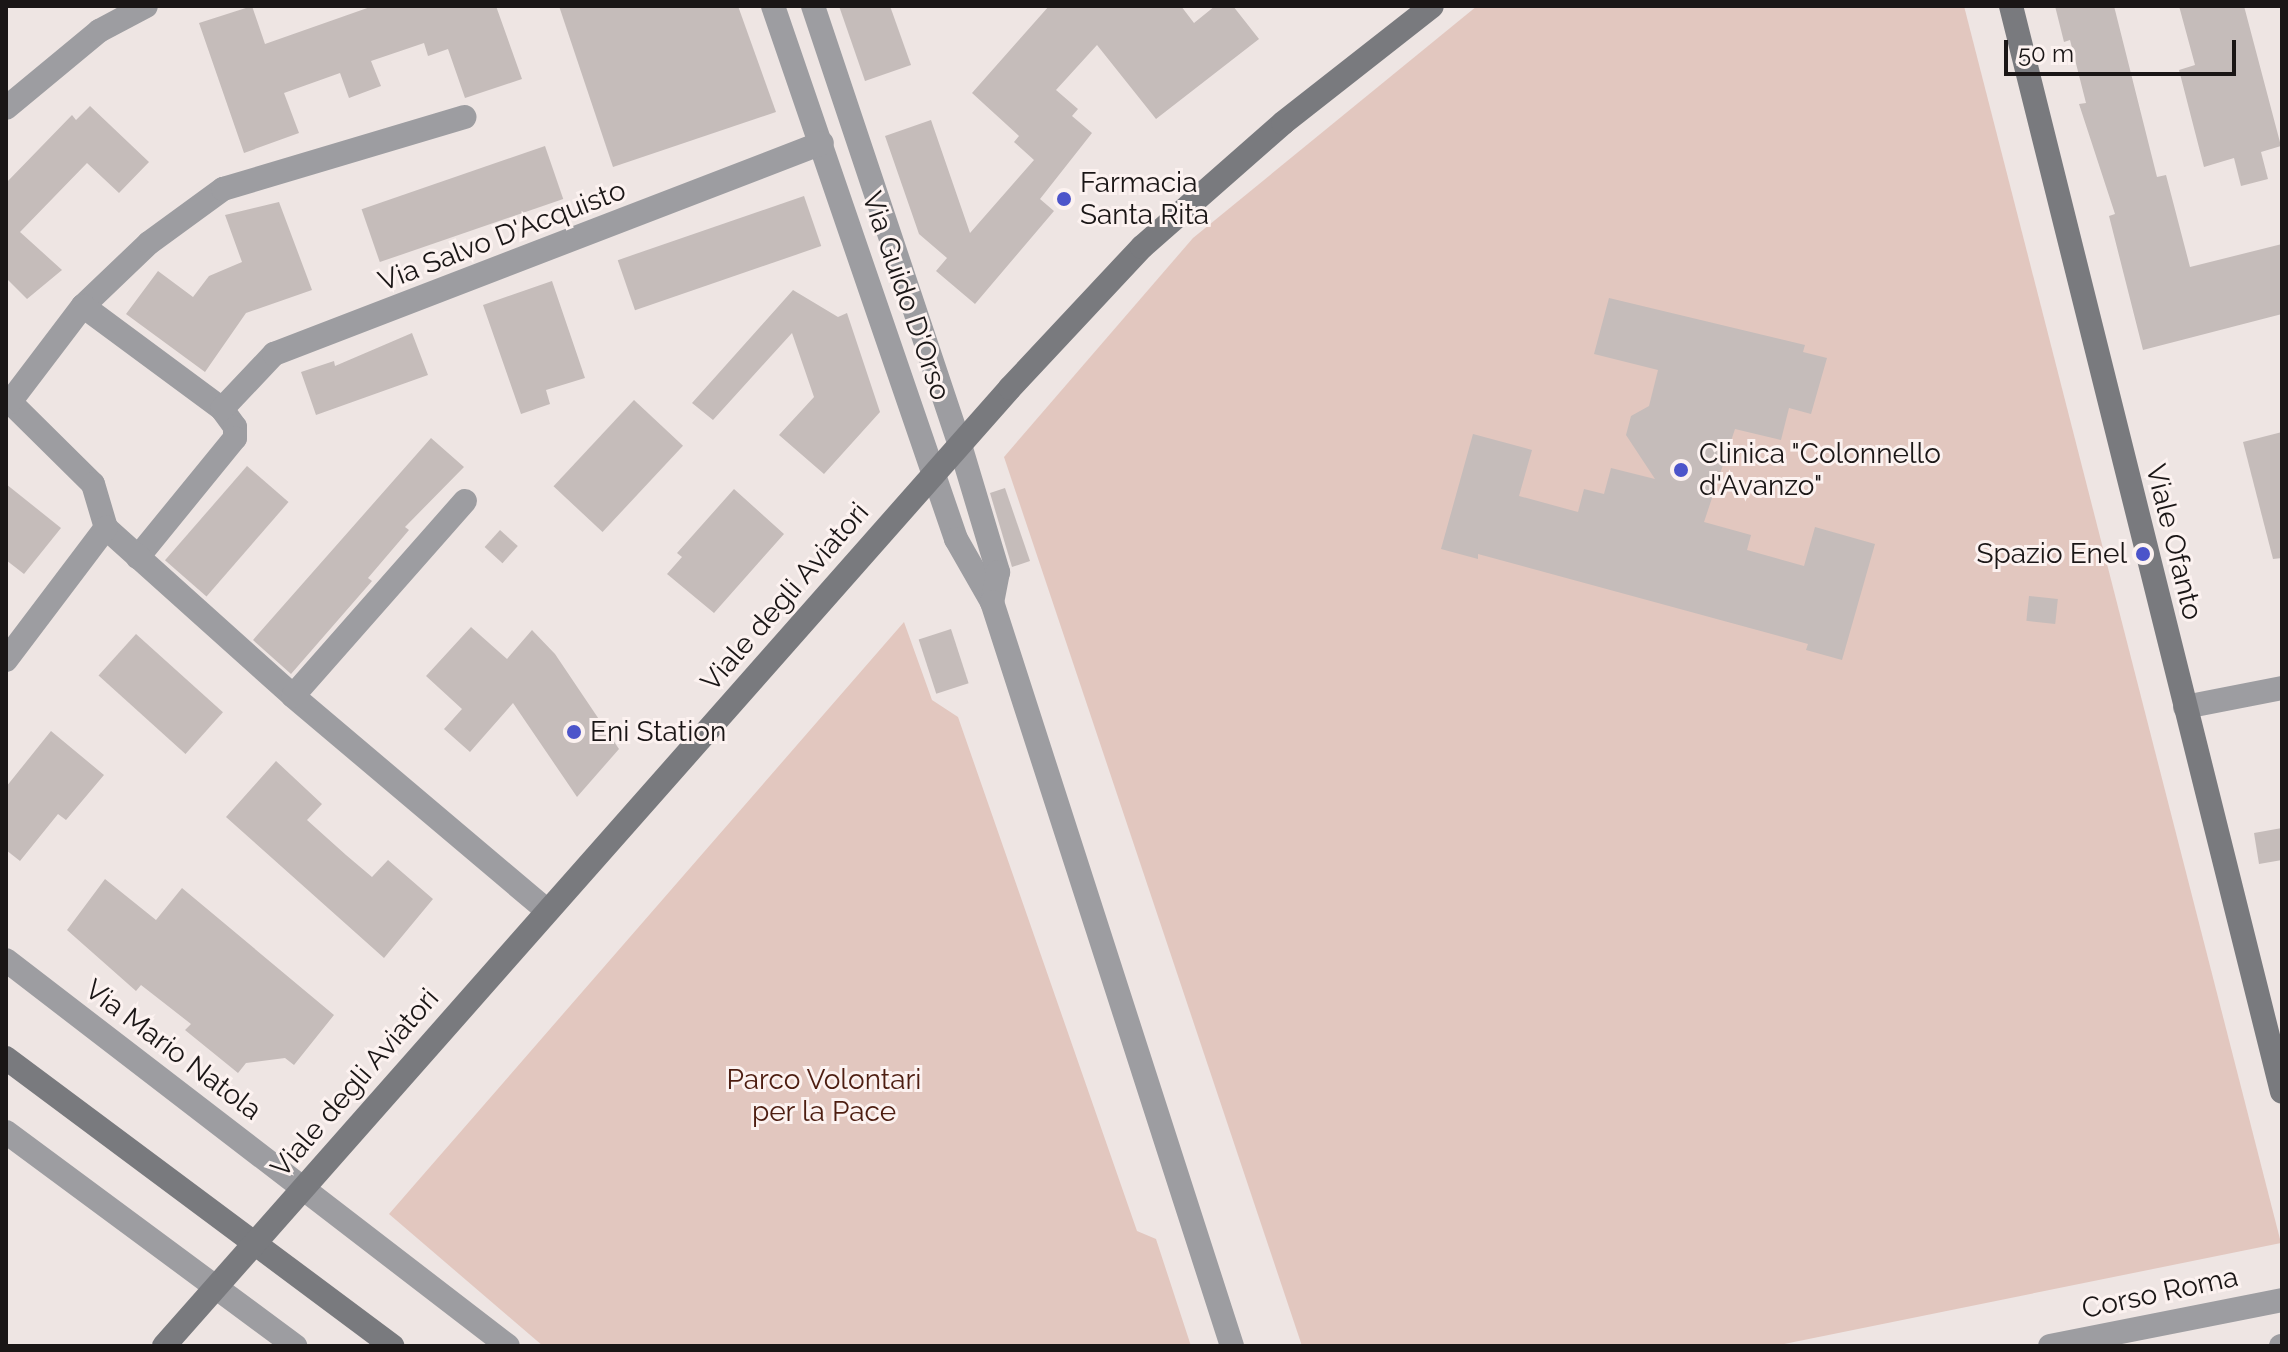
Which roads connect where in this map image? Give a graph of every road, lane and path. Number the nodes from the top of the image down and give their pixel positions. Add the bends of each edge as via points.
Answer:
1 (146, 6) edge
2 (773, 6) edge
3 (813, 6) edge
4 (1432, 6) edge
5 (2011, 6) edge
6 (6, 108) edge
7 (465, 117) dead end
8 (822, 143) junction
9 (83, 306) junction
10 (8, 400) edge
11 (222, 409) junction
12 (960, 445) junction
13 (935, 473) junction
14 (465, 501) dead end
15 (106, 528) junction
16 (138, 557) junction
17 (992, 602) junction
18 (6, 660) edge
19 (2282, 688) edge
20 (293, 696) junction
21 (2185, 707) junction
22 (547, 911) junction
23 (6, 960) edge
24 (6, 1058) edge
25 (2282, 1092) edge
26 (6, 1132) edge
27 (303, 1187) junction
28 (255, 1244) junction
29 (216, 1289) junction
30 (2282, 1300) edge
31 (164, 1346) edge
32 (295, 1346) edge
33 (393, 1346) edge
34 (508, 1346) edge
35 (1232, 1346) edge
36 (2050, 1346) edge

1 - 6 street via 99,31
2 - 8 street, Via Guido D'Orso
3 - 12 street, Via Guido D'Orso
4 - 12 main road, Viale degli Aviatori via 1283,123 1142,247
5 - 21 main road, Viale Ofanto
7 - 9 street via 223,189 149,243
8 - 11 street, Via Salvo D'Acquisto via 274,354
8 - 13 street, Via Guido D'Orso
9 - 10 street
9 - 11 street
10 - 15 street via 93,484
11 - 16 street via 235,427 235,438
12 - 13 main road, Viale degli Aviatori
12 - 17 street, Via Guido D'Orso via 998,572
13 - 17 street, Via Guido D'Orso via 956,539
13 - 22 main road, Viale degli Aviatori
14 - 20 street
15 - 16 street
15 - 18 street
16 - 20 street
17 - 35 street
19 - 21 street
20 - 22 street
21 - 25 main road, Viale Ofanto
22 - 27 main road, Viale degli Aviatori
23 - 27 street, Via Mario Natola
24 - 28 main road
26 - 29 street
27 - 28 main road, Viale degli Aviatori
27 - 34 street, Via Mario Natola
28 - 29 main road, Viale degli Aviatori
28 - 33 main road
29 - 31 main road, Viale degli Aviatori
29 - 32 street
30 - 36 street, Corso Roma

